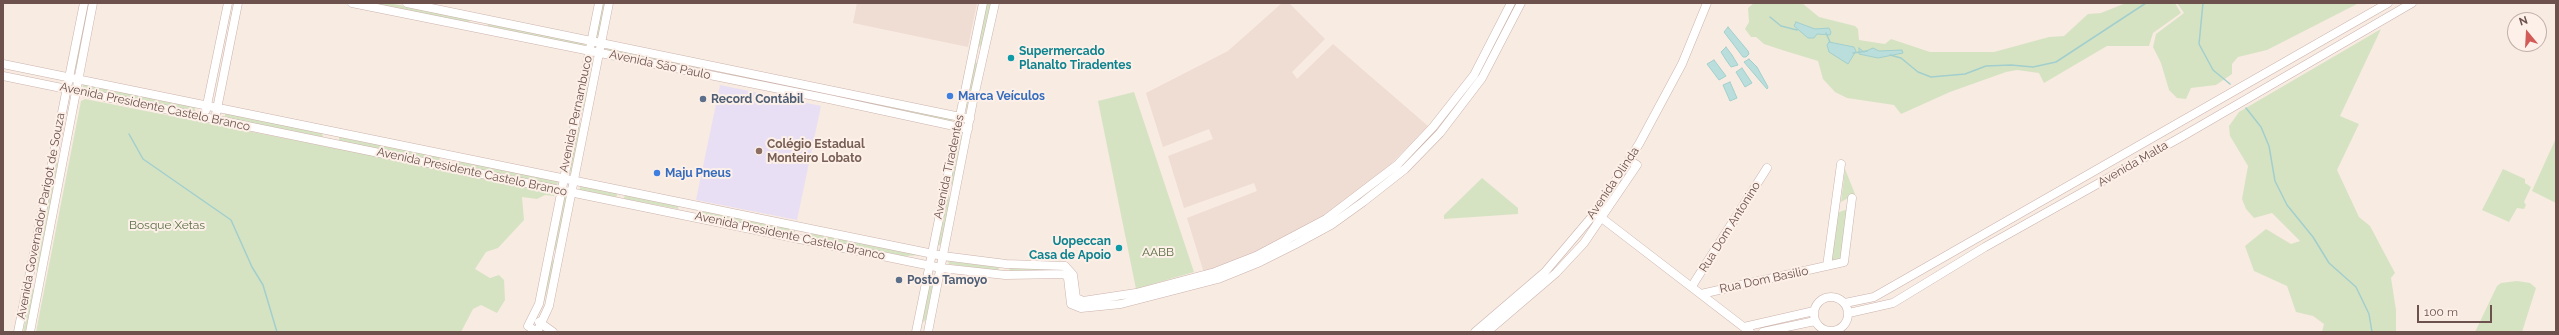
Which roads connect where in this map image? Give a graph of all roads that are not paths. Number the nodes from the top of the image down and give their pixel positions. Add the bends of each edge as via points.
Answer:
1 (84, 3) edge
2 (93, 3) edge
3 (228, 3) edge
4 (238, 3) edge
5 (352, 3) edge
6 (407, 3) edge
7 (599, 3) edge
8 (609, 3) edge
9 (983, 3) edge
10 (995, 3) edge
11 (1511, 3) edge
12 (1521, 3) edge
13 (1707, 3) edge
14 (2388, 3) edge
15 (2412, 3) edge
16 (591, 40) junction
17 (601, 43) junction
18 (589, 51) junction
19 (599, 53) junction
20 (3, 64) edge
21 (3, 76) edge
22 (69, 77) junction
23 (80, 79) junction
24 (67, 89) junction
25 (77, 91) junction
26 (207, 105) junction
27 (218, 108) junction
28 (204, 117) junction
29 (960, 117) junction
30 (215, 119) junction
31 (970, 119) junction
32 (958, 127) junction
33 (968, 129) junction
34 (1634, 163) junction
35 (1841, 164) dead end
36 (1767, 168) dead end
37 (563, 177) junction
38 (573, 179) junction
39 (622, 189) junction
40 (561, 190) junction
41 (570, 192) junction
42 (1852, 198) dead end
43 (619, 202) junction
44 (1602, 219) junction
45 (555, 221) junction
46 (564, 222) junction
47 (919, 251) junction
48 (932, 253) junction
49 (943, 256) junction
50 (916, 262) junction
51 (929, 265) junction
52 (1827, 266) junction
53 (941, 268) junction
54 (1692, 286) junction
55 (1701, 294) junction
56 (1845, 303) junction
57 (1076, 304) junction
58 (1814, 312) junction
59 (1849, 313) junction
60 (533, 318) junction
61 (1815, 321) junction
62 (542, 325) junction
63 (1747, 329) edge
64 (18, 332) edge
65 (30, 332) edge
66 (537, 332) edge
67 (553, 332) edge
68 (916, 332) edge
69 (928, 332) edge
70 (1475, 332) edge
71 (1487, 332) edge
72 (1763, 332) edge

1 - 22 street, Avenida Governador Parigot de Souza
2 - 23 street, Avenida Governador Parigot de Souza
3 - 26 street
4 - 27 street
5 - 18 street, Avenida São Paulo
6 - 16 street, Avenida São Paulo
7 - 16 street, Avenida Pernambuco
8 - 17 street, Avenida Pernambuco
9 - 29 street, Avenida Tiradentes
10 - 31 street, Avenida Tiradentes
11 - 57 street via 1474,74 1433,127 1396,165 1326,219 1256,256 1215,272 1136,293
12 - 57 street via 1482,78 1440,133 1405,169 1331,225 1260,262 1218,279 1121,304 1097,307
13 - 34 street, Avenida Olinda via 1682,64
14 - 56 street, Avenida Malta via 1874,297
15 - 59 street, Avenida Malta via 1985,247 1893,303
16 - 17 street, Avenida São Paulo
16 - 18 street, Avenida Pernambuco
17 - 19 street, Avenida Pernambuco
17 - 29 street, Avenida São Paulo
18 - 19 street, Avenida São Paulo
18 - 37 street, Avenida Pernambuco
19 - 32 street, Avenida São Paulo
19 - 38 street, Avenida Pernambuco
20 - 22 street, Avenida Presidente Castelo Branco
21 - 24 street, Avenida Presidente Castelo Branco
22 - 23 street, Avenida Presidente Castelo Branco
22 - 24 street, Avenida Governador Parigot de Souza
23 - 25 street, Avenida Governador Parigot de Souza
23 - 26 street, Avenida Presidente Castelo Branco
24 - 25 street, Avenida Presidente Castelo Branco
24 - 64 street, Avenida Governador Parigot de Souza
25 - 28 street, Avenida Presidente Castelo Branco
25 - 65 street, Avenida Governador Parigot de Souza
26 - 27 street, Avenida Presidente Castelo Branco
26 - 28 street
27 - 30 street
27 - 37 street, Avenida Presidente Castelo Branco
28 - 30 street, Avenida Presidente Castelo Branco
29 - 31 street, Avenida São Paulo
29 - 32 street, Avenida Tiradentes
30 - 40 street, Avenida Presidente Castelo Branco
31 - 33 street, Avenida Tiradentes
32 - 33 street, Avenida São Paulo
32 - 48 street, Avenida Tiradentes
33 - 49 street, Avenida Tiradentes
34 - 44 street, Avenida Olinda
34 - 70 street, Avenida Olinda via 1556,261
35 - 52 street
36 - 54 street, Rua Dom Antonino
37 - 38 street, Avenida Presidente Castelo Branco
37 - 40 street, Avenida Pernambuco
38 - 39 street, Avenida Presidente Castelo Branco
38 - 41 street, Avenida Pernambuco
39 - 43 street
39 - 47 street, Avenida Presidente Castelo Branco
40 - 41 street, Avenida Presidente Castelo Branco
40 - 45 street, Avenida Pernambuco
41 - 43 street, Avenida Presidente Castelo Branco
41 - 46 street, Avenida Pernambuco
42 - 52 street, Rua Dom Basilio via 1844,262
43 - 50 street, Avenida Presidente Castelo Branco
44 - 54 street
44 - 71 street, Avenida Olinda via 1556,273
45 - 46 street
45 - 60 street, Avenida Pernambuco via 539,304
46 - 62 street, Avenida Pernambuco via 549,306
47 - 48 street, Avenida Presidente Castelo Branco
47 - 50 street via 922,257
48 - 49 street, Avenida Presidente Castelo Branco
48 - 51 street, Avenida Tiradentes
49 - 53 street, Avenida Tiradentes
49 - 57 street, Avenida Presidente Castelo Branco via 1006,264 1064,266 1073,275
50 - 51 street, Avenida Presidente Castelo Branco
51 - 53 street, Avenida Presidente Castelo Branco
51 - 68 street, Avenida Tiradentes
52 - 55 street, Rua Dom Basilio
53 - 57 street, Avenida Presidente Castelo Branco via 1005,275 1065,274
53 - 69 street, Avenida Tiradentes
54 - 55 street
55 - 63 street
56 - 58 street via 1836,297 1829,297 1819,302
56 - 59 street
58 - 61 street
58 - 63 street
59 - 61 street via 1846,324 1834,331 1823,329
60 - 62 street
60 - 66 street, Avenida Pernambuco via 528,326
61 - 72 street
62 - 66 street, Avenida Pernambuco
62 - 67 street

